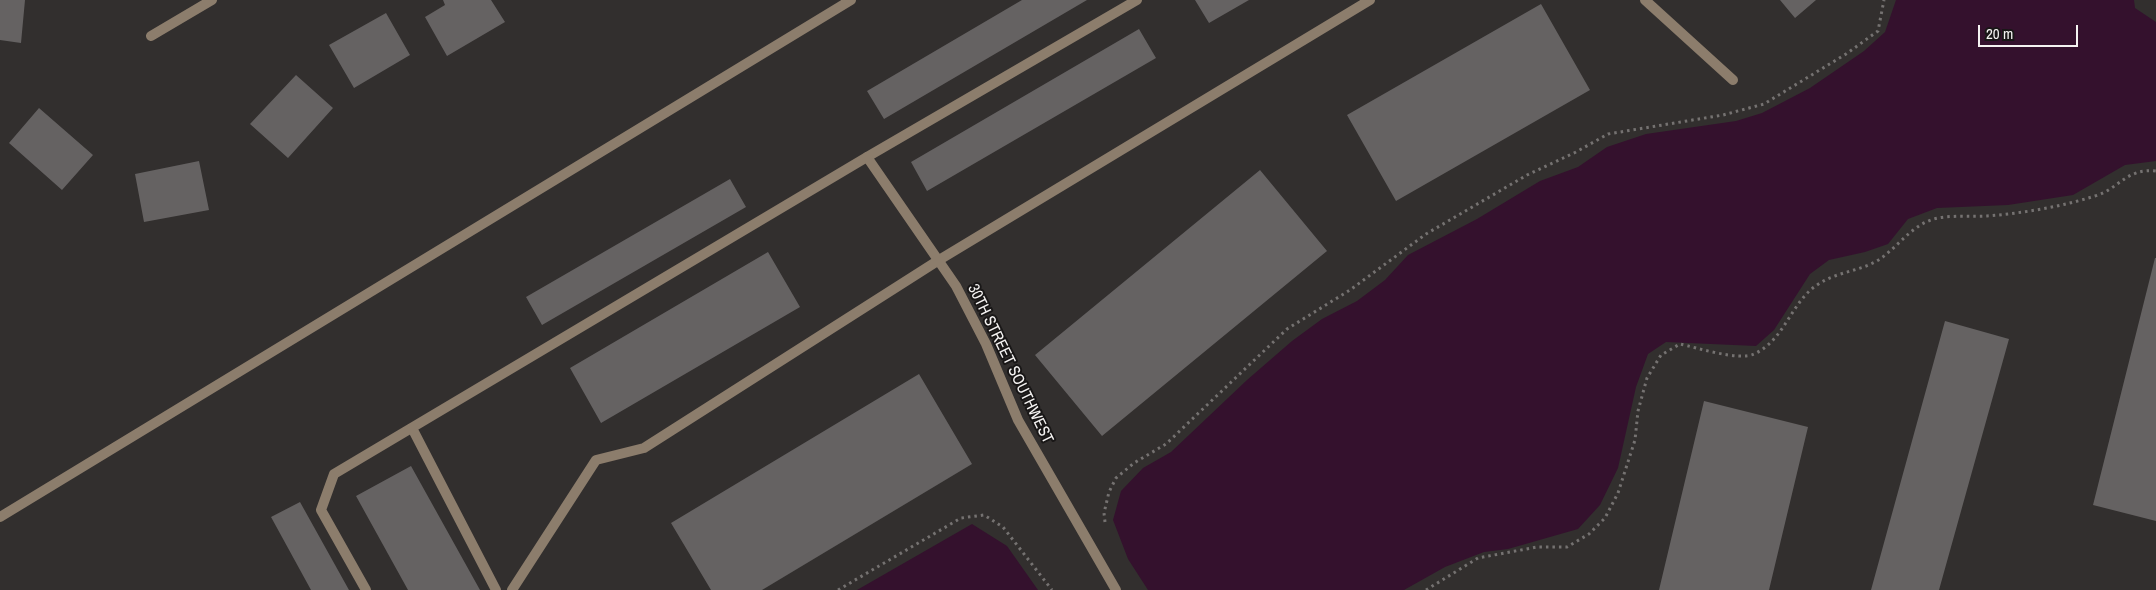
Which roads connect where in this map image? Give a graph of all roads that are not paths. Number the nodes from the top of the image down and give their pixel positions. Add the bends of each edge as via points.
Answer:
1 (212, 0) edge
2 (851, 0) edge
3 (1137, 0) edge
4 (1370, 0) edge
5 (1645, 0) edge
6 (151, 36) dead end
7 (1732, 80) dead end
8 (867, 157) junction
9 (938, 260) junction
10 (412, 428) junction
11 (0, 517) edge
12 (366, 590) edge
13 (496, 590) edge
14 (512, 590) edge
15 (1116, 590) edge

1 - 6 street
2 - 11 street
3 - 8 street
4 - 9 street
5 - 7 street
8 - 9 street, 30TH STREET SOUTHWEST
8 - 10 street
9 - 14 street via 644,448 596,460
9 - 15 street, 30TH STREET SOUTHWEST via 956,286 986,344 1018,420
10 - 12 street via 334,474 321,510
10 - 13 street

